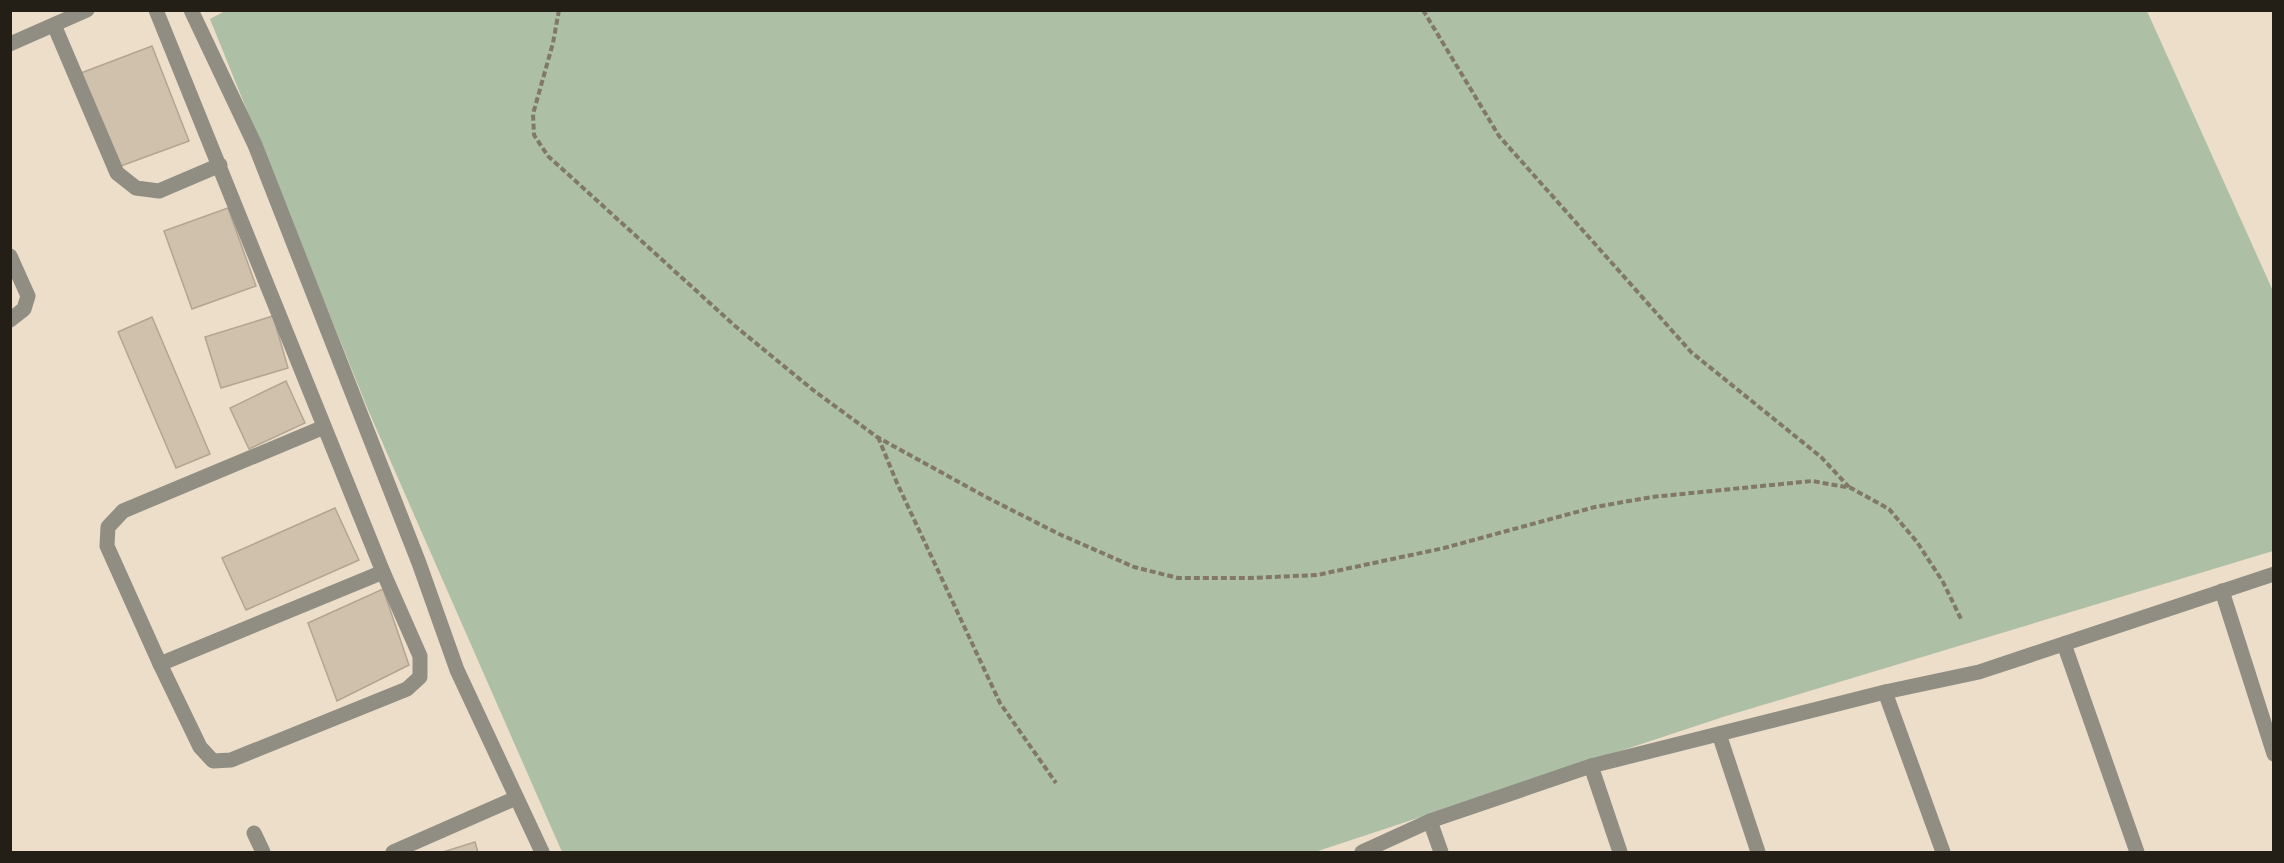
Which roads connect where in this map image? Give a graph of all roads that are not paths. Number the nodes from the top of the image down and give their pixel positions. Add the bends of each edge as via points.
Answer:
1 (87, 10) edge
2 (156, 10) edge
3 (191, 10) edge
4 (54, 25) junction
5 (10, 44) edge
6 (220, 165) junction
7 (10, 256) edge
8 (10, 320) edge
9 (324, 427) junction
10 (383, 572) junction
11 (2274, 574) edge
12 (2222, 591) junction
13 (2064, 644) junction
14 (159, 664) junction
15 (1885, 692) junction
16 (1719, 734) junction
17 (2274, 754) edge
18 (1591, 766) junction
19 (516, 798) junction
20 (1431, 821) junction
21 (254, 833) dead end
22 (263, 852) edge
23 (393, 852) edge
24 (542, 852) edge
25 (1362, 852) edge
26 (1441, 852) edge
27 (1620, 852) edge
28 (1758, 852) edge
29 (1943, 852) edge
30 (2137, 852) edge

1 - 4 street
2 - 6 street
3 - 19 street via 255,145 457,670
4 - 5 street
4 - 6 street via 117,173 136,188 159,191
6 - 9 street
7 - 8 street via 28,296 24,309
9 - 10 street
9 - 14 street via 123,511 108,527 107,546
10 - 14 street
10 - 14 street via 420,656 420,676 408,689 231,760 213,761 200,747
11 - 12 street
12 - 13 street
12 - 17 street
13 - 15 street via 1979,672
13 - 30 street
15 - 16 street
15 - 29 street
16 - 18 street
16 - 28 street
18 - 20 street
18 - 27 street
19 - 23 street
19 - 24 street
20 - 25 street
20 - 26 street
21 - 22 street

